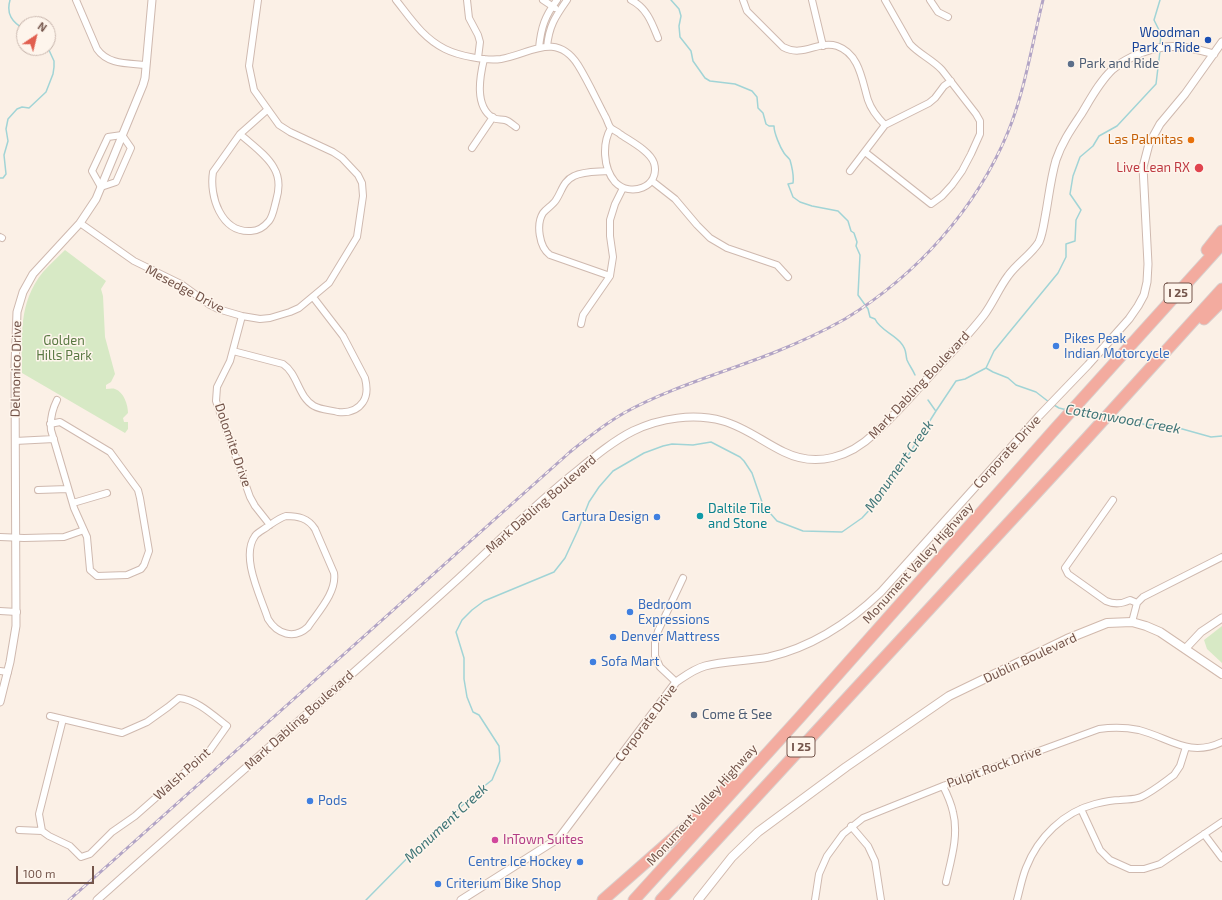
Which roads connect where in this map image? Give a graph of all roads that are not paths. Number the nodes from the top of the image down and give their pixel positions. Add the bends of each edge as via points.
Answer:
1 (76, 0) edge
2 (152, 0) edge
3 (258, 0) edge
4 (396, 0) edge
5 (467, 0) edge
6 (543, 0) edge
7 (557, 0) edge
8 (567, 0) edge
9 (631, 0) edge
10 (743, 0) edge
11 (812, 0) edge
12 (885, 0) edge
13 (930, 0) edge
14 (553, 6) junction
15 (560, 10) junction
16 (948, 17) dead end
17 (658, 38) dead end
18 (1222, 42) edge
19 (823, 46) junction
20 (547, 47) junction
21 (539, 48) junction
22 (1214, 54) junction
23 (481, 58) junction
24 (146, 65) junction
25 (951, 81) junction
26 (267, 110) junction
27 (492, 117) junction
28 (885, 125) junction
29 (516, 127) dead end
30 (610, 128) junction
31 (240, 134) junction
32 (122, 135) junction
33 (472, 148) dead end
34 (866, 152) junction
35 (608, 171) junction
36 (850, 171) dead end
37 (652, 181) junction
38 (102, 187) junction
39 (623, 188) junction
40 (80, 223) junction
41 (1222, 231) edge
42 (1222, 244) edge
43 (610, 276) junction
44 (788, 277) dead end
45 (1222, 288) edge
46 (313, 297) junction
47 (1222, 301) edge
48 (242, 316) junction
49 (580, 324) dead end
50 (1133, 343) junction
51 (233, 351) junction
52 (1159, 359) junction
53 (57, 400) dead end
54 (50, 424) junction
55 (54, 440) junction
56 (15, 441) junction
57 (68, 489) junction
58 (38, 490) dead end
59 (107, 493) dead end
60 (1113, 500) dead end
61 (72, 503) junction
62 (270, 525) junction
63 (84, 530) junction
64 (0, 537) edge
65 (16, 537) junction
66 (1222, 557) edge
67 (684, 578) dead end
68 (1137, 603) junction
69 (0, 611) edge
70 (17, 612) junction
71 (1222, 618) edge
72 (1132, 622) junction
73 (1186, 648) junction
74 (4, 672) edge
75 (1222, 674) edge
76 (676, 682) junction
77 (0, 702) edge
78 (50, 716) dead end
79 (802, 716) junction
80 (63, 719) junction
81 (1222, 742) edge
82 (1186, 747) junction
83 (943, 786) junction
84 (1081, 809) junction
85 (1222, 822) edge
86 (851, 826) junction
87 (19, 830) dead end
88 (42, 831) junction
89 (1204, 834) junction
90 (1222, 858) edge
91 (946, 882) dead end
92 (97, 900) edge
93 (461, 900) edge
94 (603, 900) edge
95 (634, 900) edge
96 (662, 900) edge
97 (698, 900) edge
98 (815, 900) edge
99 (881, 900) edge
100 (1017, 900) edge

1 - 24 street via 102,55 113,61
2 - 24 street, Delmonico Drive
3 - 26 street, Mesedge Drive via 249,73 254,90
4 - 23 street via 419,30 437,44 455,53
5 - 23 street via 469,18 480,42
6 - 14 street
7 - 14 street
8 - 15 street
9 - 17 street via 650,18
10 - 19 street via 747,11 783,47 802,51
11 - 19 street
12 - 25 street via 910,44 937,64
13 - 16 street via 938,12
14 - 15 street
14 - 21 street via 542,26
15 - 20 street via 550,28
18 - 22 street, Corporate Drive
19 - 28 street via 837,46 857,64 871,106
20 - 21 street
20 - 30 street via 561,50 572,57
21 - 23 street via 502,59
22 - 76 street, Corporate Drive via 1153,134 1148,149 1143,167 1147,282 1144,295 1129,319 864,608 815,640 770,657 706,666
22 - 92 street, Mark Dabling Boulevard via 1194,48 1154,48 1139,53 1116,67 1098,86 1061,147 1053,173 1042,234 1035,247 1007,277 986,312 959,344 862,444 829,459 806,459 781,451 735,425 697,417 656,423 631,432 608,446 553,490 459,578
23 - 27 street via 481,96 484,107
24 - 32 street, Delmonico Drive via 143,85
25 - 28 street via 929,103
25 - 34 street via 980,121 980,134 962,171 942,196 931,204
26 - 31 street
26 - 46 street, Mesedge Drive via 284,129 327,148 342,158 362,183 363,196 357,237 329,283
27 - 29 street via 506,120
27 - 33 street
28 - 34 street
30 - 35 street via 605,142
30 - 37 street via 650,156 655,169
31 - 31 street via 268,160 278,178 278,196 272,216 258,230 243,231 235,228 220,213 212,194 213,172
32 - 38 street, Delmonico Drive
32 - 38 street via 131,148 116,182
32 - 38 street via 108,137 92,172
34 - 36 street
35 - 39 street
35 - 43 street via 580,174 566,182 555,202 541,216 540,239 544,250 550,255
37 - 39 street via 644,188 636,190
37 - 44 street via 675,199 710,238 726,248 777,265
38 - 40 street, Delmonico Drive
39 - 43 street via 610,220 613,256
40 - 48 street, Mesedge Drive via 134,261 181,284 210,305
40 - 56 street, Delmonico Drive via 33,274 19,301 15,325
41 - 50 highway
42 - 50 highway, Monument Valley Highway / I 25
43 - 49 street via 582,314
45 - 52 highway, I 25
46 - 48 street, Mesedge Drive via 299,308 270,318
46 - 51 street via 342,336 365,378 365,398 358,408 344,413 313,405 305,397 288,367
47 - 52 highway
48 - 51 street, Dolomite Drive
50 - 79 highway, Monument Valley Highway / I 25
51 - 62 street, Dolomite Drive via 218,387 216,401 250,497
52 - 96 highway, I 25
53 - 54 street via 52,409
54 - 55 street
54 - 63 street via 60,422 110,452 138,490 149,551 144,565 127,575 93,574 88,565 88,543
55 - 56 street
55 - 57 street
56 - 65 street, Delmonico Drive
57 - 58 street
57 - 61 street
59 - 61 street
60 - 68 street via 1065,568 1068,574 1106,601 1120,604 1130,600
61 - 63 street
62 - 62 street via 259,532 252,542 250,566 272,626 284,634 297,634 308,627 333,589 334,573 315,529 307,520 286,516
63 - 65 street via 64,538
64 - 65 street
65 - 70 street, Delmonico Drive
66 - 68 street via 1142,597
67 - 76 street via 654,642 655,656 660,667
68 - 72 street
69 - 70 street
70 - 74 street, Delmonico Drive via 14,644
71 - 73 street via 1200,632
72 - 73 main road, Dublin Boulevard via 1160,632
72 - 97 main road, Dublin Boulevard via 1107,624 1067,639 949,696 758,832 732,857
73 - 75 main road, Dublin Boulevard
74 - 77 street, Delmonico Drive
76 - 93 street, Corporate Drive via 559,838
78 - 80 street, Walsh Point
79 - 94 highway via 778,734 686,827
79 - 95 highway, Monument Valley Highway / I 25
80 - 88 street via 39,814
80 - 88 street, Walsh Point via 122,733 147,722 179,698 206,710 227,726 210,750 135,816 112,832 90,854 81,857 70,846
81 - 82 street, Pulpit Rock Drive via 1204,748
82 - 83 street, Pulpit Rock Drive via 1138,730 1119,727 1098,729
82 - 84 street via 1174,775 1145,795 1094,804
83 - 86 street, Pulpit Rock Drive via 869,815
83 - 91 street via 955,826 954,846
84 - 89 street via 1100,850 1110,860 1130,869 1144,869 1160,864
84 - 100 street via 1058,823 1037,846 1026,869
85 - 89 street
86 - 98 street, Pulpit Rock Drive via 837,840 827,856 819,874
86 - 99 street via 868,846 875,861
87 - 88 street, Walsh Point
89 - 90 street

